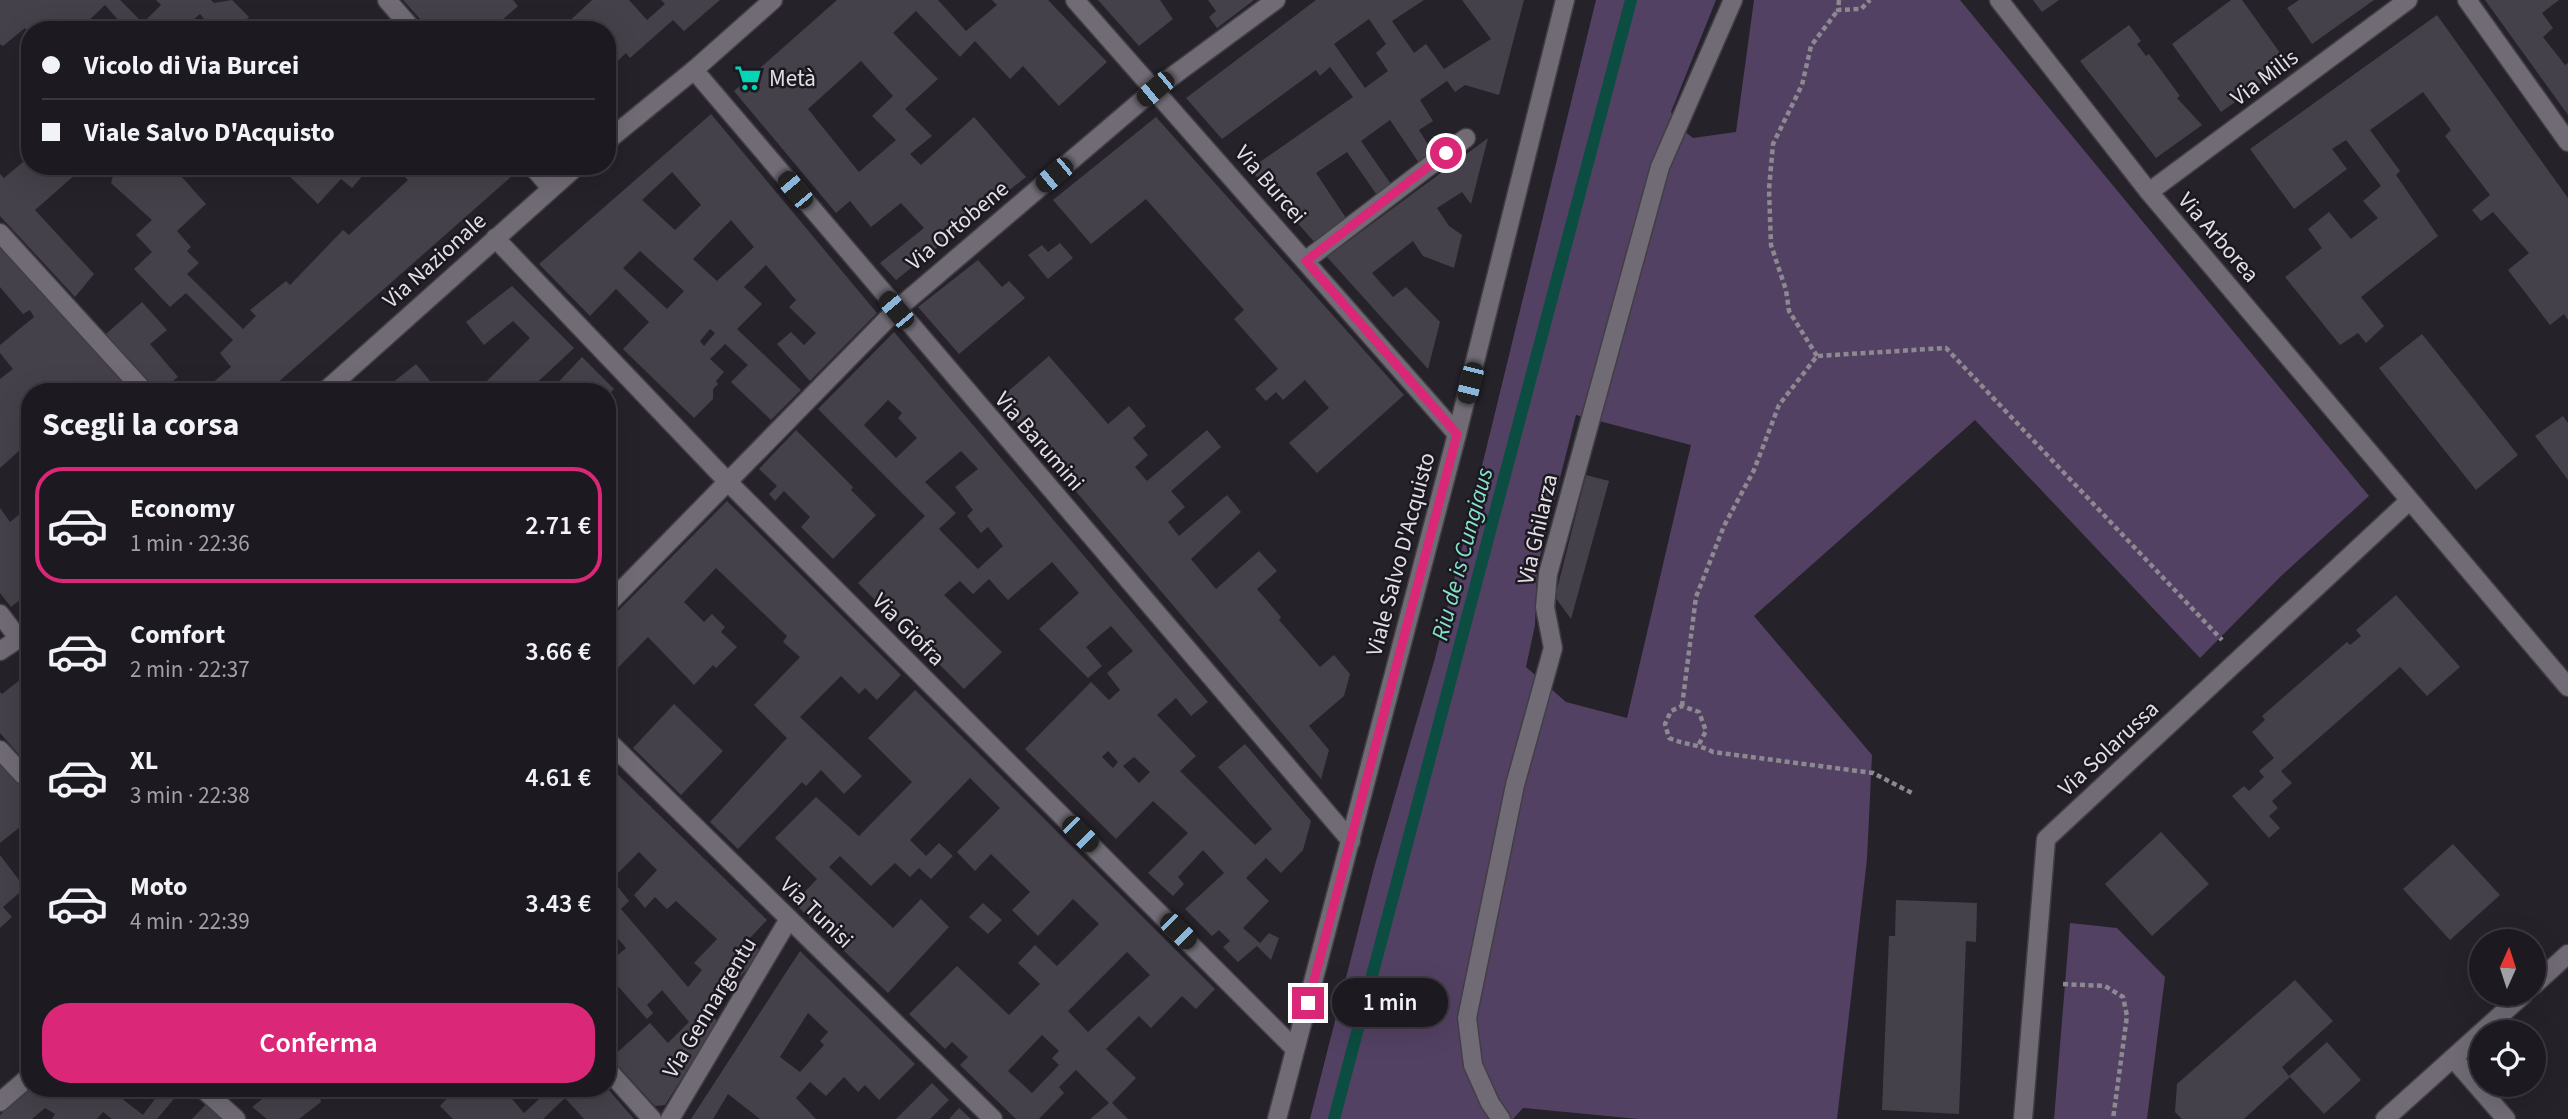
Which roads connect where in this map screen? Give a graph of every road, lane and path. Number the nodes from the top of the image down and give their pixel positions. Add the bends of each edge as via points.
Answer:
1 (387, 0) edge
2 (1075, 0) edge
3 (1276, 0) edge
4 (1565, 0) edge
5 (1733, 0) edge
6 (1839, 0) edge
7 (1870, 0) edge
8 (1998, 0) edge
9 (2409, 0) edge
10 (2467, 0) edge
11 (760, 4) edge
12 (1838, 10) junction
13 (405, 21) edge
14 (694, 70) junction
15 (1155, 89) junction
16 (616, 134) edge
17 (1466, 138) dead end
18 (2568, 142) edge
19 (540, 175) edge
20 (566, 175) edge
21 (551, 188) junction
22 (2149, 192) junction
23 (0, 233) edge
24 (495, 238) junction
25 (1306, 261) junction
26 (896, 310) junction
27 (1817, 356) junction
28 (137, 383) edge
29 (334, 383) edge
30 (1457, 434) junction
31 (727, 481) junction
32 (2409, 501) junction
33 (616, 596) edge
34 (0, 614) edge
35 (21, 632) edge
36 (21, 637) edge
37 (0, 651) edge
38 (2239, 658) junction
39 (2568, 687) edge
40 (1682, 706) junction
41 (1699, 744) junction
42 (616, 749) edge
43 (0, 750) edge
44 (21, 773) edge
45 (1912, 793) dead end
46 (1351, 841) junction
47 (789, 919) junction
48 (2568, 954) edge
49 (2546, 974) edge
50 (2035, 981) junction
51 (2511, 1006) edge
52 (1295, 1049) junction
53 (2453, 1058) junction
54 (616, 1079) edge
55 (21, 1084) edge
56 (212, 1097) edge
57 (0, 1102) edge
58 (236, 1119) edge
59 (652, 1119) edge
60 (670, 1119) edge
61 (993, 1119) edge
62 (1277, 1119) edge
63 (1501, 1119) edge
64 (2023, 1119) edge
65 (2113, 1119) edge
66 (2385, 1119) edge
67 (2507, 1119) edge

1 - 13 street
2 - 15 street, Via Burcei
3 - 15 street, Via Ortobene
4 - 30 street, Viale Salvo D'Acquisto
5 - 63 street, Via Ghilarza via 1660,167 1548,574 1545,607 1553,648 1515,785 1467,1018 1473,1065
6 - 12 path
7 - 12 path via 1861,9
8 - 22 street, Via Arborea
9 - 22 street, Via Milis
10 - 18 street
11 - 14 street
12 - 27 path via 1811,46 1802,85 1773,144 1769,188 1772,245 1788,311
14 - 16 street
14 - 26 street, Via Barumini
15 - 25 street, Via Burcei
15 - 26 street, Via Ortobene
17 - 25 street
19 - 21 street
20 - 21 street, Via Nazionale
21 - 24 street, Via Nazionale
22 - 32 street, Via Arborea
23 - 28 street
24 - 29 street, Via Nazionale
24 - 31 street, Via Giofra
25 - 30 street, Via Burcei
26 - 31 street, Via Ortobene
26 - 46 street, Via Barumini
27 - 38 path via 1946,348
27 - 40 path via 1779,404 1696,597
30 - 46 street, Viale Salvo D'Acquisto
31 - 33 street, Via Ortobene
31 - 52 street, Via Giofra
32 - 38 street, Via Solarussa
32 - 39 street, Via Arborea
34 - 35 street
36 - 37 street
38 - 50 street, Via Solarussa via 2046,839
40 - 41 path via 1699,712 1706,731
40 - 41 path via 1671,711 1665,724 1669,738
41 - 45 path via 1713,752 1873,773
42 - 47 street, Via Tunisi
43 - 44 street
46 - 52 street, Viale Salvo D'Acquisto
47 - 60 street, Via Gennargentu
47 - 61 street, Via Tunisi
48 - 49 street
50 - 64 street, Via Solarussa
50 - 65 path via 2105,986 2123,997 2127,1016
51 - 53 street
52 - 62 street, Viale Salvo D'Acquisto
53 - 66 street
53 - 67 street
54 - 59 street
55 - 57 street
56 - 58 street

